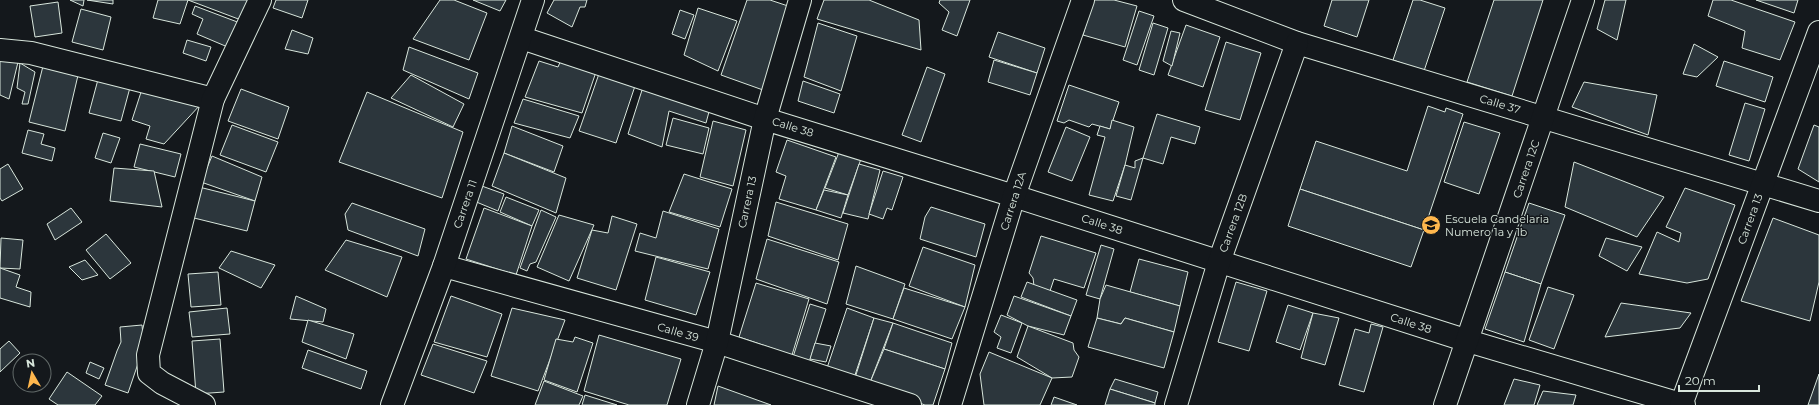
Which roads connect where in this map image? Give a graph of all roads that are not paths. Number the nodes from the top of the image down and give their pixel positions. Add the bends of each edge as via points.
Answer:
1 (260, 0) edge
2 (533, 0) edge
3 (800, 0) edge
4 (1082, 0) edge
5 (1184, 0) edge
6 (1583, 0) edge
7 (1819, 32) edge
8 (522, 38) junction
9 (1297, 43) junction
10 (0, 50) edge
11 (212, 99) junction
12 (1544, 117) junction
13 (765, 119) junction
14 (1763, 184) junction
15 (1014, 196) junction
16 (1819, 201) edge
17 (1220, 262) junction
18 (444, 266) junction
19 (1468, 341) junction
20 (717, 342) junction
21 (204, 405) edge
22 (392, 405) edge
23 (698, 405) edge
24 (910, 405) edge
25 (950, 405) edge
26 (1176, 405) edge
27 (1445, 405) edge
28 (1682, 405) edge

1 - 11 street
2 - 8 street, Carrera 11
3 - 13 street, Carrera 13
4 - 15 street, Carrera 12A
5 - 9 street, Calle 37
6 - 12 street, Carrera 12C
7 - 14 street, Carrera 13
8 - 13 street, Calle 38
8 - 18 street, Carrera 11
9 - 12 street, Calle 37
9 - 17 street, Carrera 12B
10 - 11 street via 31,52
11 - 21 street via 148,355 149,373 162,383
12 - 14 street, Calle 37
12 - 19 street, Carrera 12C
13 - 15 street, Calle 38
13 - 20 street, Carrera 13
14 - 16 street, Calle 37
14 - 28 street, Carrera 13
15 - 17 street, Calle 38
15 - 25 street, Carrera 12A
17 - 19 street, Calle 38
17 - 26 street, Carrera 12B
18 - 20 street, Calle 39
18 - 22 street, Carrera 11
19 - 27 street, Carrera 12C
19 - 28 street, Calle 38
20 - 23 street, Carrera 13
20 - 24 street, Calle 39

